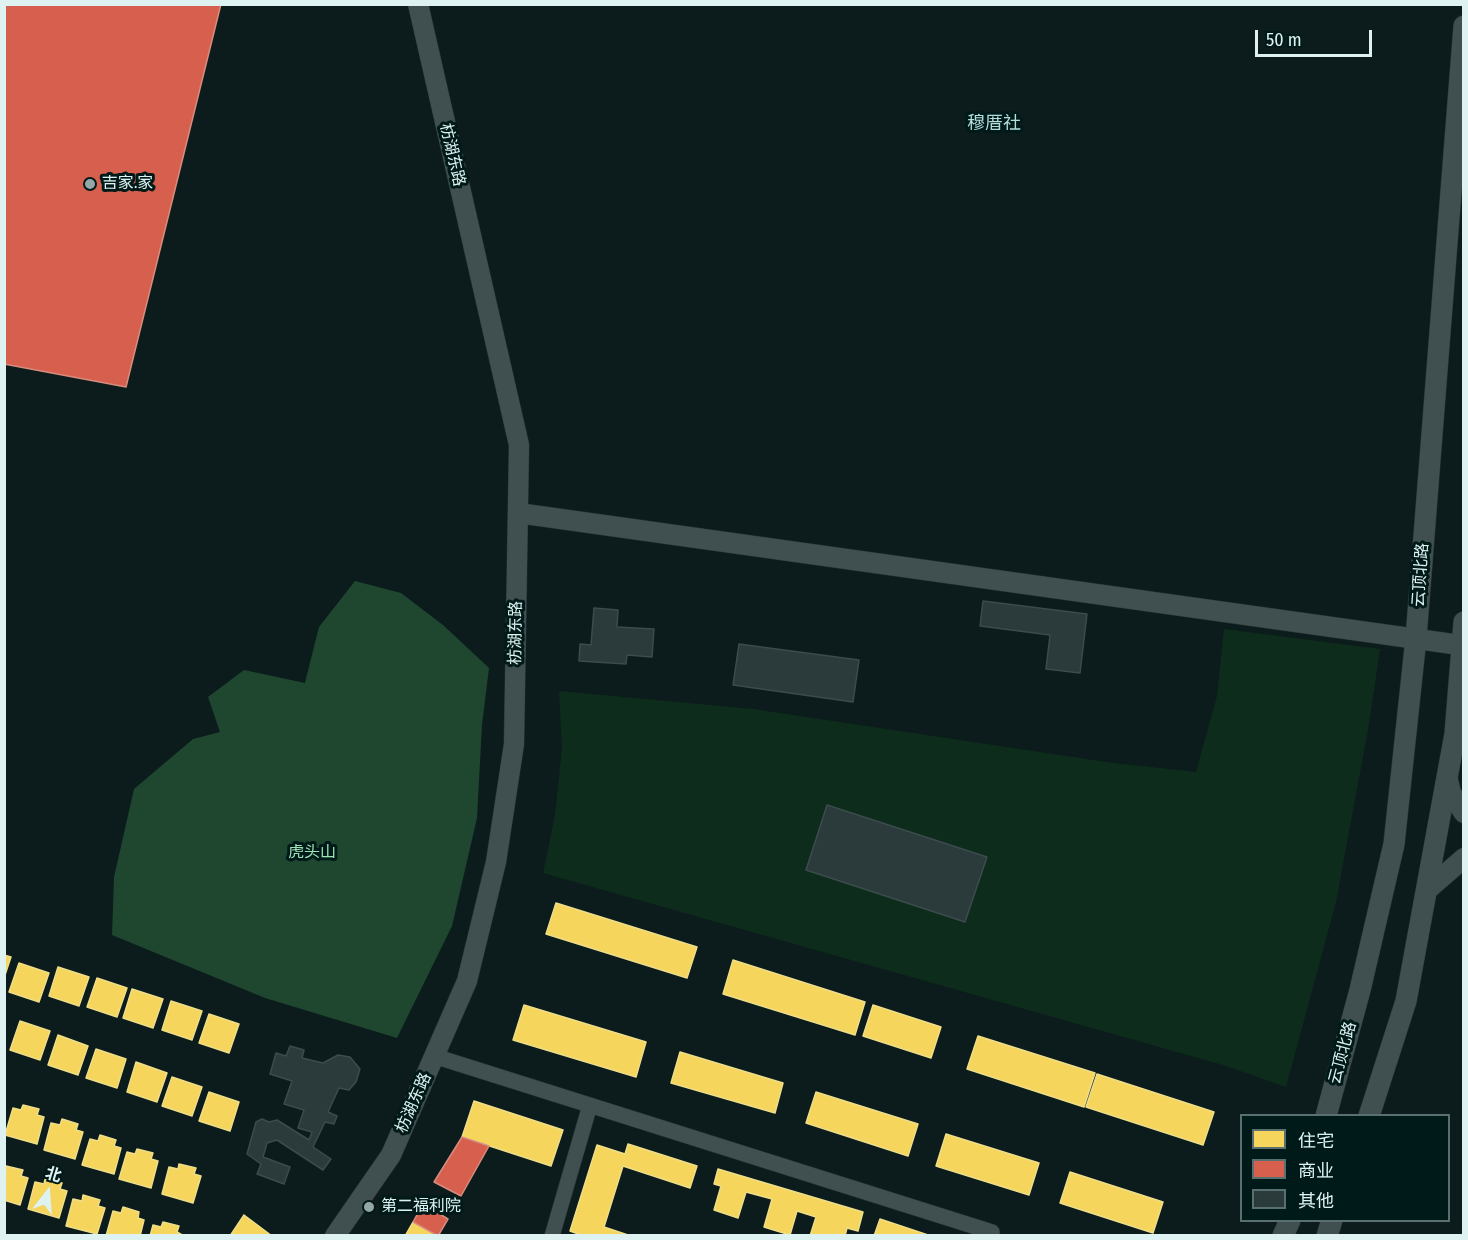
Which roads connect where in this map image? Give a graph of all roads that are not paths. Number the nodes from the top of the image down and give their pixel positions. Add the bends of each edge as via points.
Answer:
1 (418, 4) edge
2 (1464, 26) edge
3 (518, 513) junction
4 (1464, 622) edge
5 (1416, 638) junction
6 (1460, 645) junction
7 (1447, 776) junction
8 (1464, 813) edge
9 (1464, 858) edge
10 (1426, 891) junction
11 (434, 1056) junction
12 (590, 1105) junction
13 (1327, 1114) edge
14 (1370, 1114) edge
15 (1290, 1222) edge
16 (335, 1236) edge
17 (552, 1236) edge
18 (991, 1236) edge
19 (1283, 1236) edge

1 - 3 street, 枋湖东路 via 519,445
2 - 5 main road, 云顶北路
3 - 5 street
3 - 11 street, 枋湖东路 via 514,744 496,862 467,981
4 - 6 main road
5 - 6 street
5 - 13 main road, 云顶北路 via 1394,844
6 - 7 main road via 1455,734
7 - 8 street via 1451,793
7 - 10 main road
9 - 10 street
10 - 14 main road via 1406,1001
11 - 12 street
11 - 16 street, 枋湖东路 via 391,1155
12 - 17 street
12 - 18 street via 992,1232
15 - 19 main road

